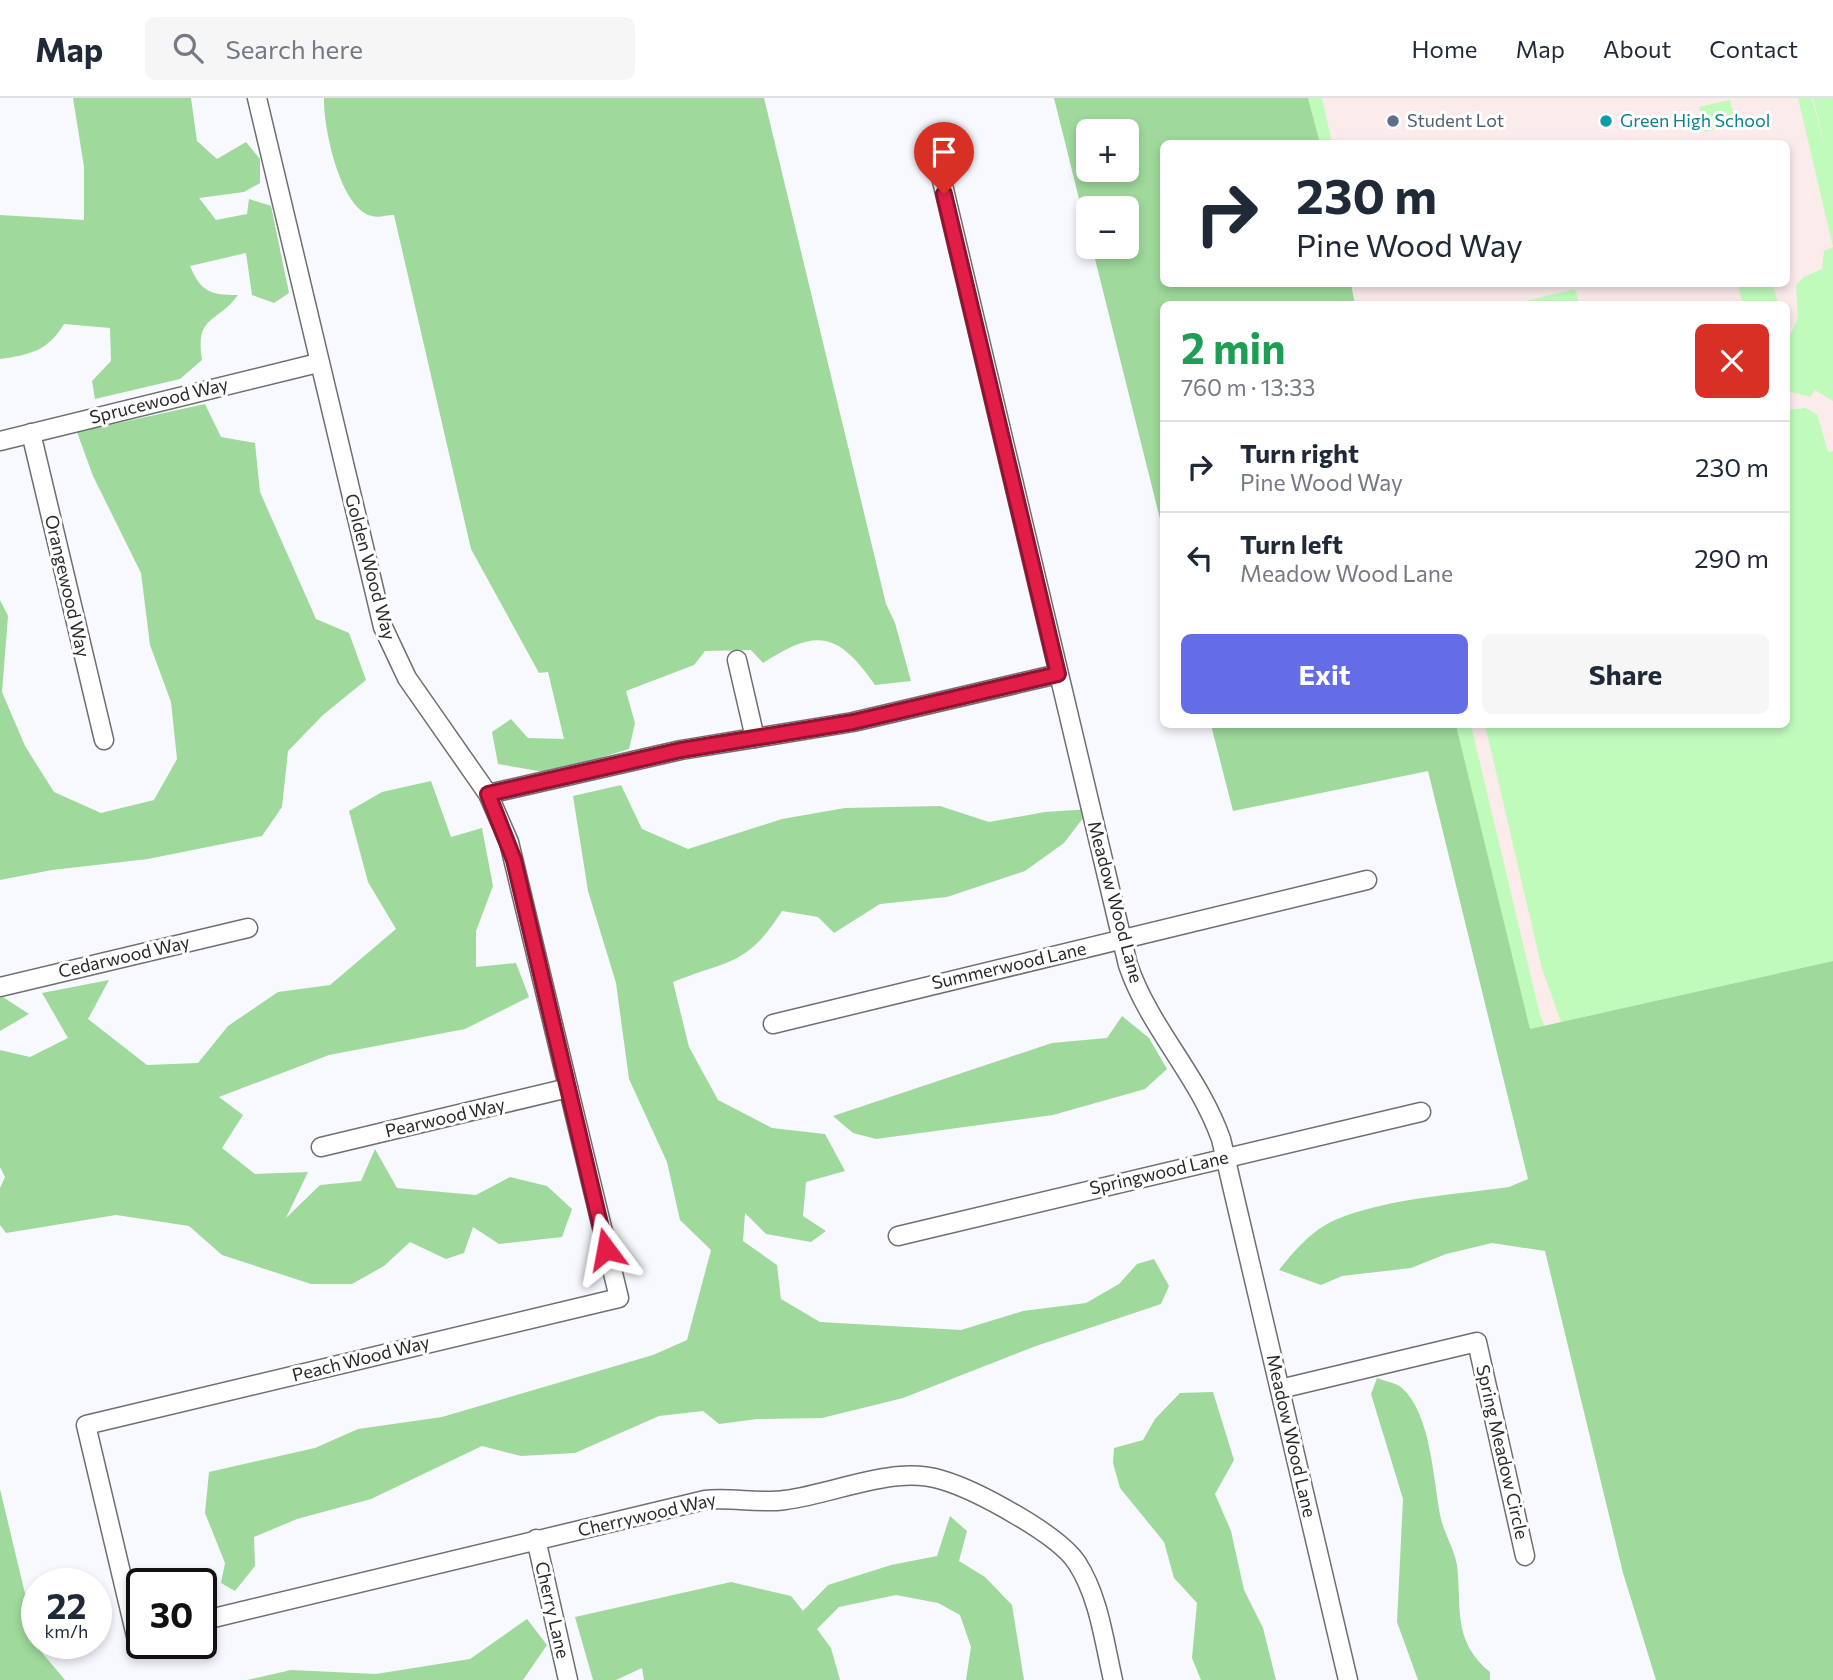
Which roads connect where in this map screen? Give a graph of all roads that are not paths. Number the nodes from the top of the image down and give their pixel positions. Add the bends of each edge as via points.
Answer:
1 (257, 98) edge
2 (934, 147) dead end
3 (318, 363) junction
4 (31, 433) junction
5 (0, 440) edge
6 (737, 660) dead end
7 (1058, 674) junction
8 (755, 738) junction
9 (104, 740) dead end
10 (488, 794) junction
11 (1367, 880) dead end
12 (248, 928) dead end
13 (1122, 939) junction
14 (0, 987) edge
15 (773, 1024) dead end
16 (568, 1088) junction
17 (1421, 1112) dead end
18 (321, 1147) dead end
19 (1225, 1158) junction
20 (898, 1236) dead end
21 (583, 1307) joint
22 (1280, 1389) junction
23 (536, 1539) junction
24 (1525, 1556) dead end
25 (126, 1594) edge
26 (217, 1617) edge
27 (568, 1680) edge
28 (1113, 1680) edge
29 (1348, 1680) edge

1 - 3 street, Golden Wood Way
2 - 7 street, Meadow Wood Lane
3 - 4 street, Sprucewood Way
3 - 10 street, Golden Wood Way via 383,626 412,686
4 - 5 street, Sprucewood Way
4 - 9 street, Orangewood Way
6 - 8 street
7 - 8 street via 853,722
7 - 13 street, Meadow Wood Lane
8 - 10 street via 632,760
10 - 16 street, Golden Wood Way via 514,860
11 - 13 street, Summerwood Lane
12 - 14 street, Cedarwood Way
13 - 15 street, Summerwood Lane
13 - 19 street, Meadow Wood Lane via 1133,979 1198,1086
16 - 18 street, Pearwood Way
16 - 21 street, Golden Wood Way via 619,1298
17 - 19 street, Springwood Lane
19 - 20 street, Springwood Lane
19 - 22 street, Meadow Wood Lane
21 - 25 street, Peach Wood Way via 86,1425
22 - 24 street, Spring Meadow Circle via 1477,1342
22 - 29 street, Meadow Wood Lane
23 - 26 street, Cherrywood Way
23 - 27 street, Cherry Lane
23 - 28 street, Cherrywood Way via 705,1500 782,1501 882,1478 940,1479 1044,1533 1070,1555 1093,1597

